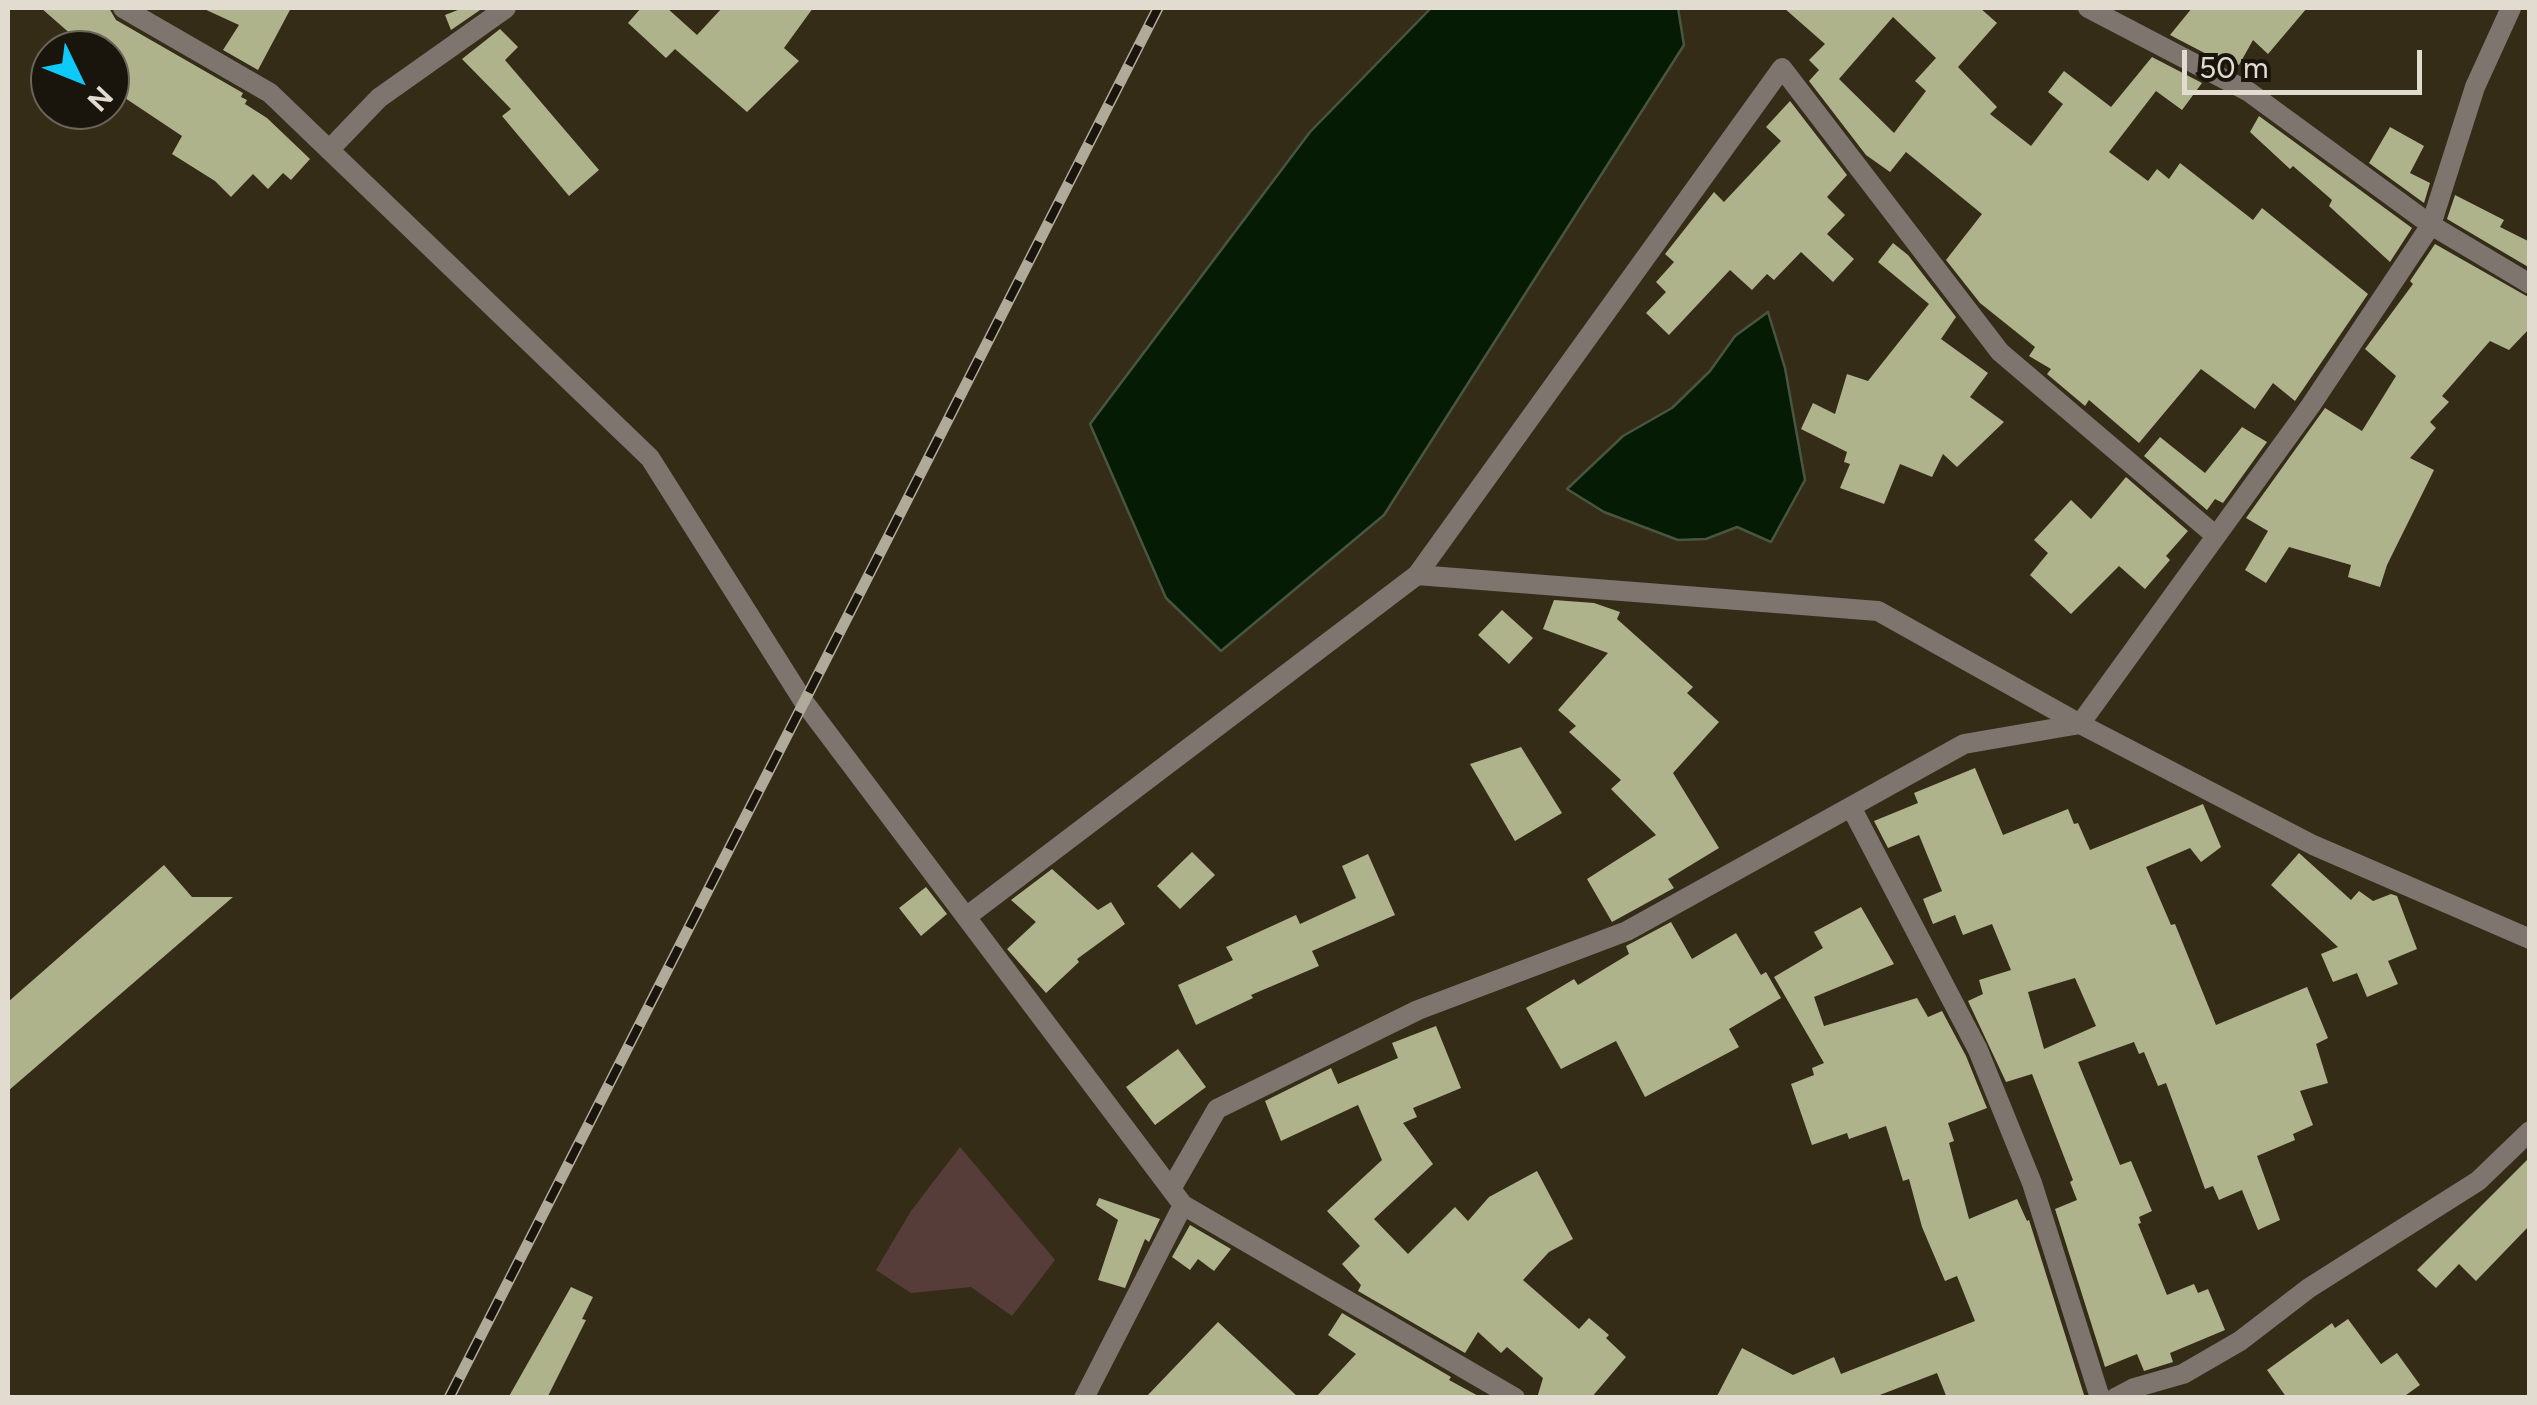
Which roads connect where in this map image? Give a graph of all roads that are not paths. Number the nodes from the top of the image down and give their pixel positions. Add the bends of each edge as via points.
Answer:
1 (123, 8) edge
2 (506, 8) edge
3 (2088, 8) edge
4 (2510, 8) edge
5 (329, 150) junction
6 (2431, 225) junction
7 (2530, 284) edge
8 (2216, 536) junction
9 (1417, 575) junction
10 (2080, 724) junction
11 (1850, 807) junction
12 (966, 916) junction
13 (2530, 939) edge
14 (2530, 1132) edge
15 (1177, 1197) junction
16 (1084, 1398) edge
17 (1515, 1398) edge
18 (2100, 1398) edge
19 (2115, 1398) edge

1 - 5 street via 270,93
2 - 5 street via 379,98
3 - 6 street via 2249,92
4 - 6 street via 2475,87
5 - 12 street via 650,458 804,702
6 - 7 street
6 - 8 street
8 - 9 street via 2000,352 1782,68
8 - 10 street
9 - 10 street via 1878,610
9 - 12 street
10 - 11 street via 1964,744
10 - 13 street via 2313,844
11 - 15 street via 1627,931 1418,1010 1217,1109
11 - 18 street via 1978,1050 2032,1183
12 - 15 street
14 - 19 street via 2478,1181 2309,1288 2240,1341 2184,1374
15 - 16 street
15 - 17 street

